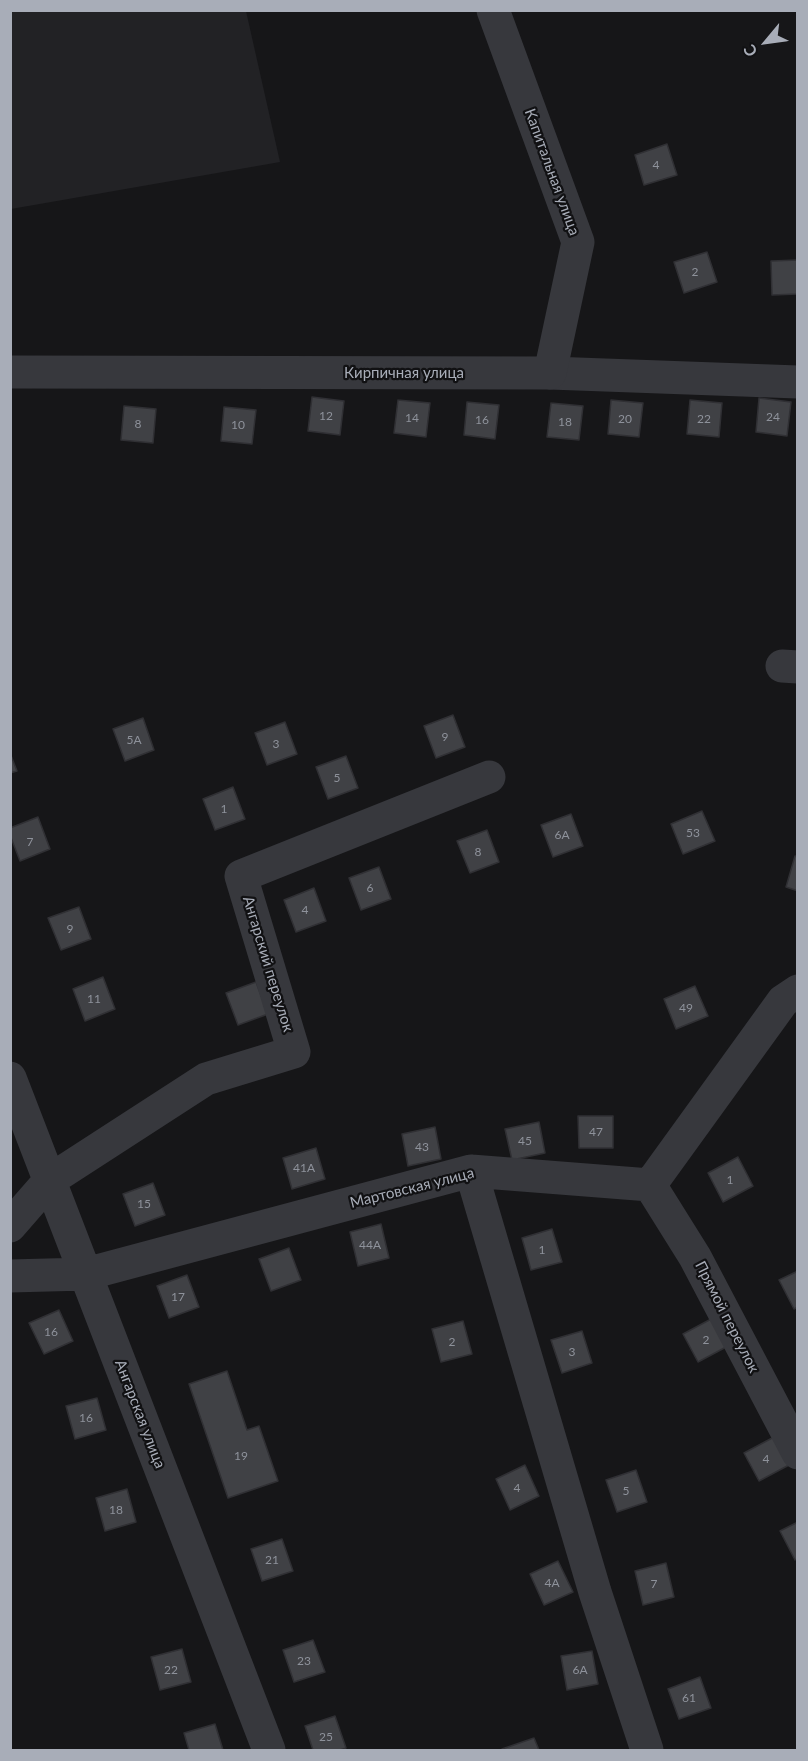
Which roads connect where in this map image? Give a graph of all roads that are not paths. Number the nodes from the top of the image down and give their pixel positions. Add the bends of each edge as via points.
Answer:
1 (493, 10) edge
2 (10, 372) edge
3 (550, 373) junction
4 (798, 382) edge
5 (489, 777) dead end
6 (798, 991) edge
7 (10, 1078) edge
8 (471, 1171) junction
9 (50, 1180) junction
10 (650, 1185) junction
11 (10, 1226) edge
12 (86, 1274) junction
13 (10, 1276) edge
14 (798, 1453) edge
15 (269, 1750) edge
16 (647, 1750) edge

1 - 3 street, Капитальная улица via 578,242
2 - 3 street, Кирпичная улица
3 - 4 street, Кирпичная улица
5 - 9 street, Ангарский переулок via 241,876 294,1052 206,1079
6 - 10 street via 783,1001
7 - 9 street, Ангарская улица
8 - 10 street, Мартовская улица
8 - 12 street, Мартовская улица
8 - 16 street via 595,1592
9 - 11 street, Ангарский переулок
9 - 12 street, Ангарская улица
10 - 14 street, Прямой переулок via 695,1257
12 - 13 street, Мартовская улица
12 - 15 street, Ангарская улица

